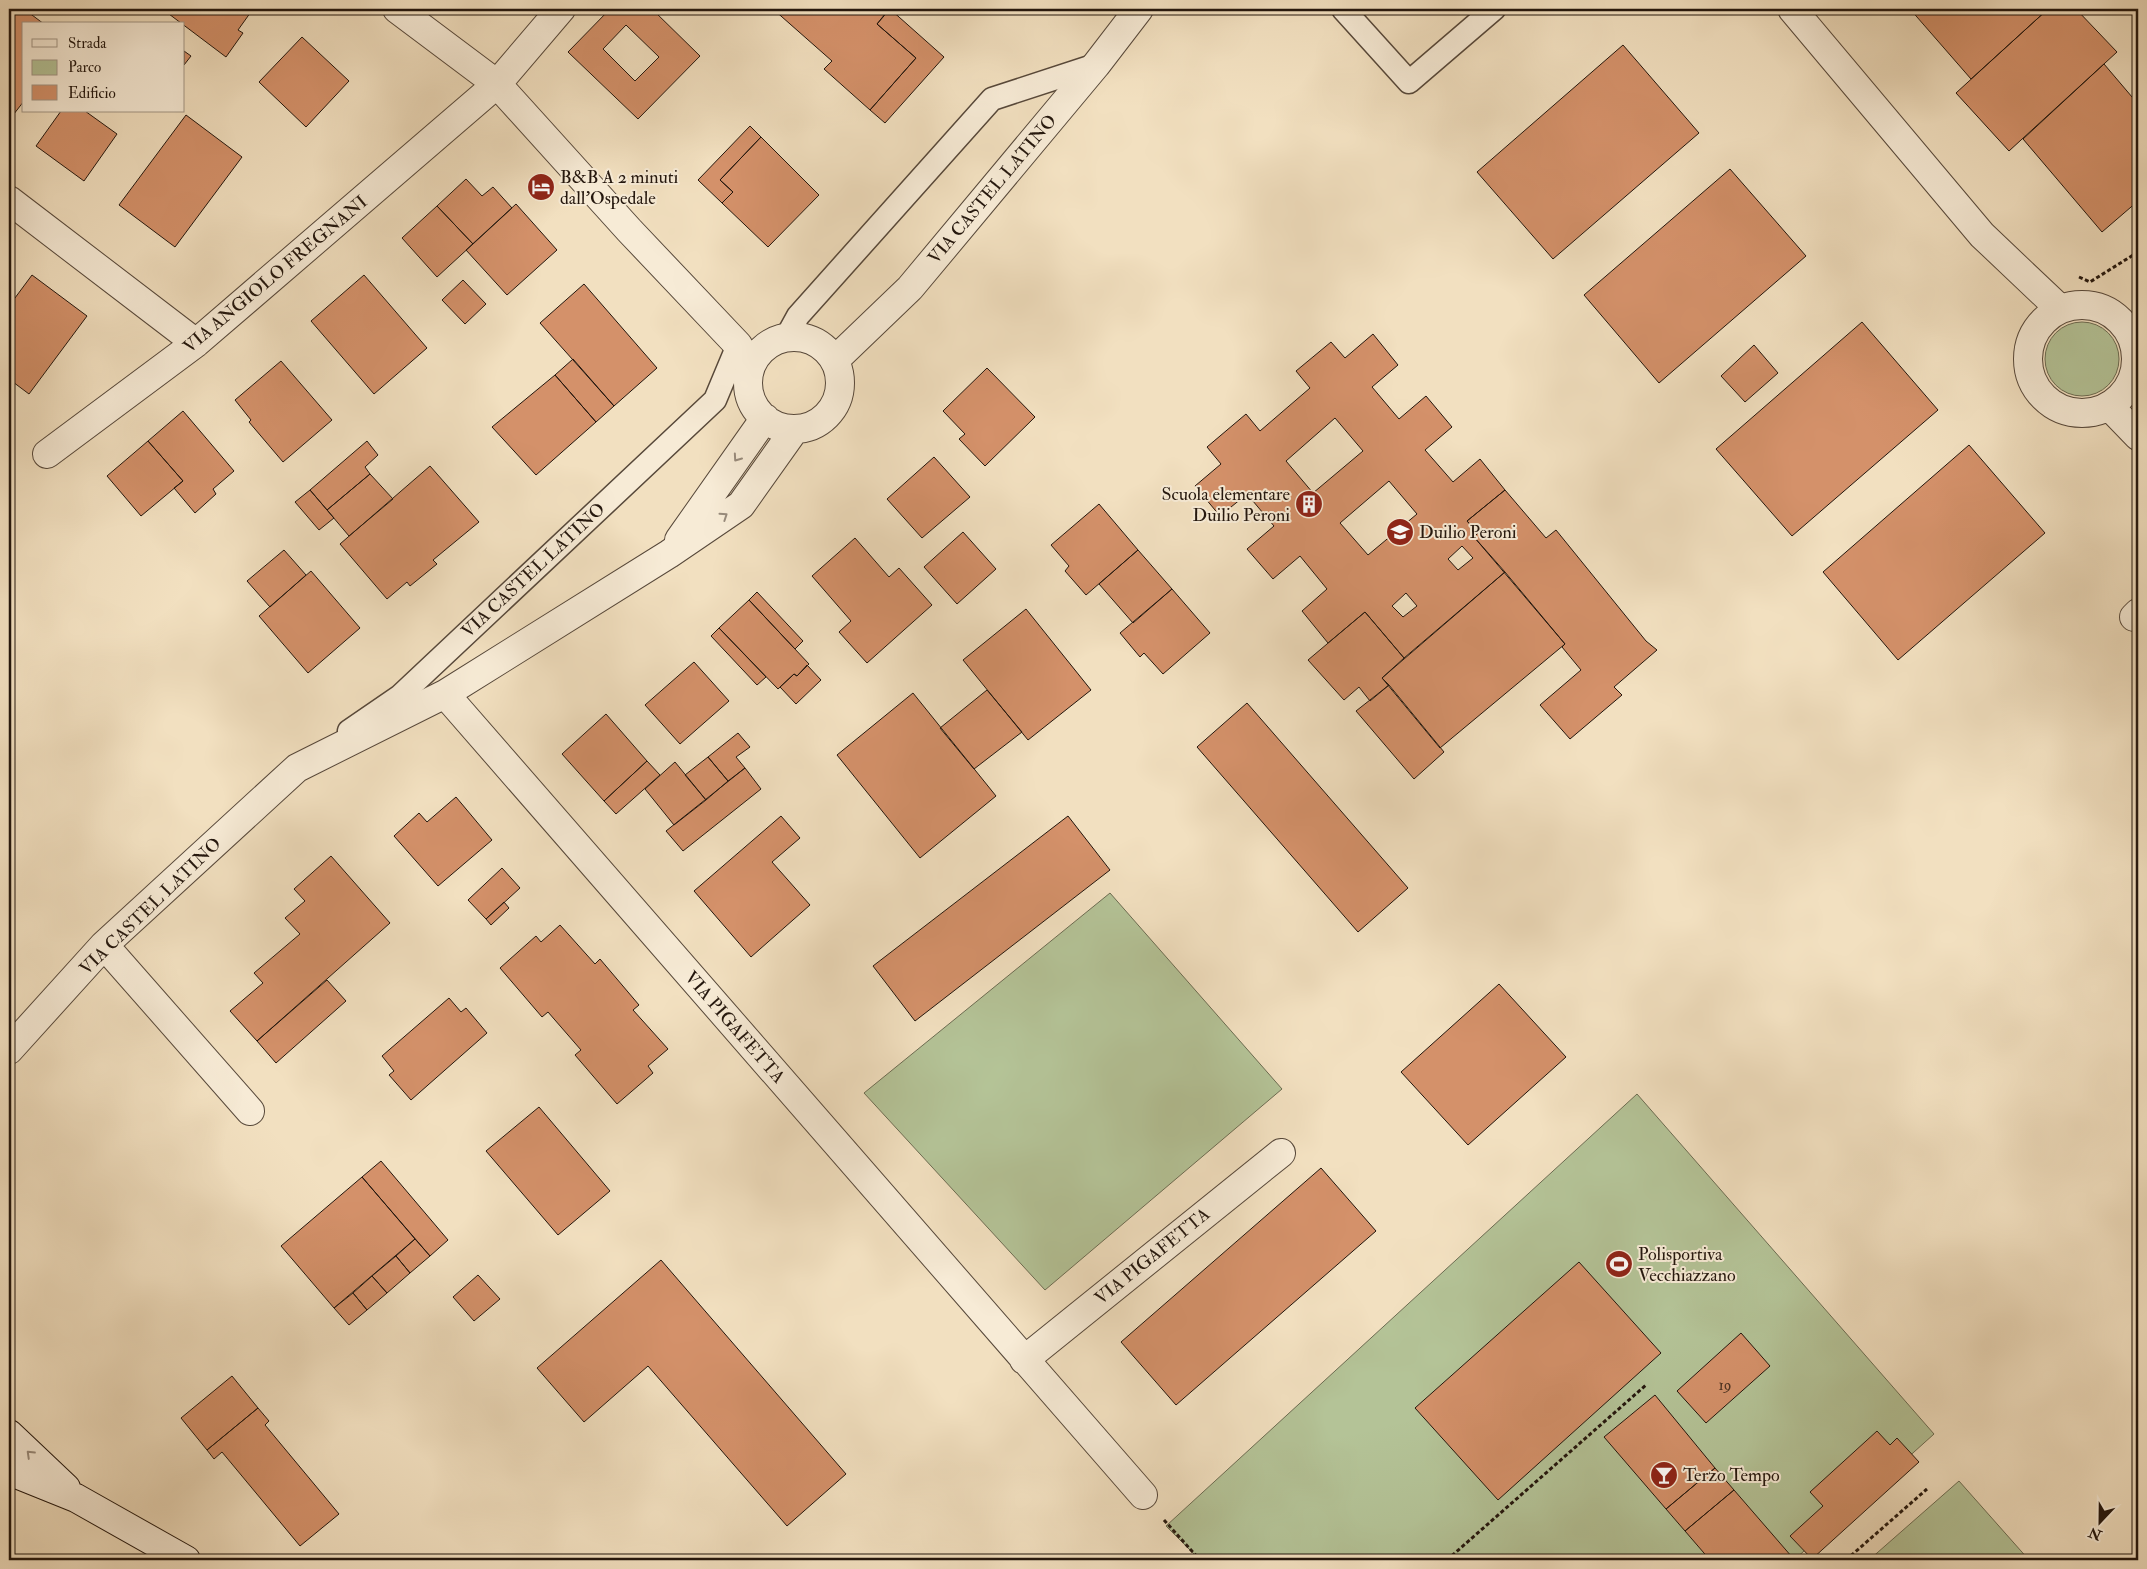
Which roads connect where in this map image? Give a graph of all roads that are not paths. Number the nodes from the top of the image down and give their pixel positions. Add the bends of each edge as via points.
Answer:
1 (561, 9) edge
2 (1139, 9) edge
3 (1343, 9) edge
4 (1792, 9) edge
5 (405, 11) edge
6 (1488, 11) edge
7 (1096, 65) junction
8 (497, 84) junction
9 (9, 200) edge
10 (2060, 309) junction
11 (2133, 327) edge
12 (787, 336) junction
13 (196, 343) junction
14 (744, 356) junction
15 (835, 360) junction
16 (2109, 406) junction
17 (765, 418) junction
18 (795, 429) junction
19 (2138, 436) edge
20 (47, 454) dead end
21 (669, 554) junction
22 (445, 694) junction
23 (297, 768) junction
24 (104, 946) junction
25 (9, 1050) edge
26 (250, 1111) dead end
27 (1281, 1152) dead end
28 (1024, 1360) junction
29 (9, 1434) edge
30 (9, 1471) edge
31 (1143, 1495) road end
32 (76, 1498) junction
33 (186, 1560) edge

1 - 8 street, VIA ANGIOLO FREGNANI
2 - 7 street, VIA CASTEL LATINO
3 - 6 lane via 1409,82
4 - 10 street via 1982,235
5 - 8 street
7 - 12 lane via 992,100 798,316
7 - 15 street, VIA CASTEL LATINO via 910,288
8 - 13 street, VIA ANGIOLO FREGNANI
8 - 14 street
9 - 13 street
10 - 11 street via 2090,306 2106,310
10 - 16 street via 2045,319 2034,333 2028,349 2028,367 2034,384 2044,398 2058,408 2093,412
11 - 16 street via 2136,364 2132,380
12 - 14 street via 775,340 756,356
12 - 15 street via 815,340
13 - 20 street, VIA ANGIOLO FREGNANI
14 - 17 street via 750,395 755,408
14 - 23 lane, VIA CASTEL LATINO via 714,400 400,696
15 - 18 street via 841,391 835,406 811,426
16 - 19 street
17 - 18 street via 784,428
17 -> 21 street, VIA CASTEL LATINO
21 -> 18 street, VIA CASTEL LATINO via 741,505
21 - 22 street, VIA CASTEL LATINO
22 - 23 street, VIA CASTEL LATINO
22 - 28 street, VIA PIGAFETTA
23 - 24 street, VIA CASTEL LATINO
24 - 25 street, VIA CASTEL LATINO
24 - 26 street
27 - 28 street, VIA PIGAFETTA
28 - 31 street, VIA PIGAFETTA
32 -> 29 street
30 - 32 street
32 - 33 street

